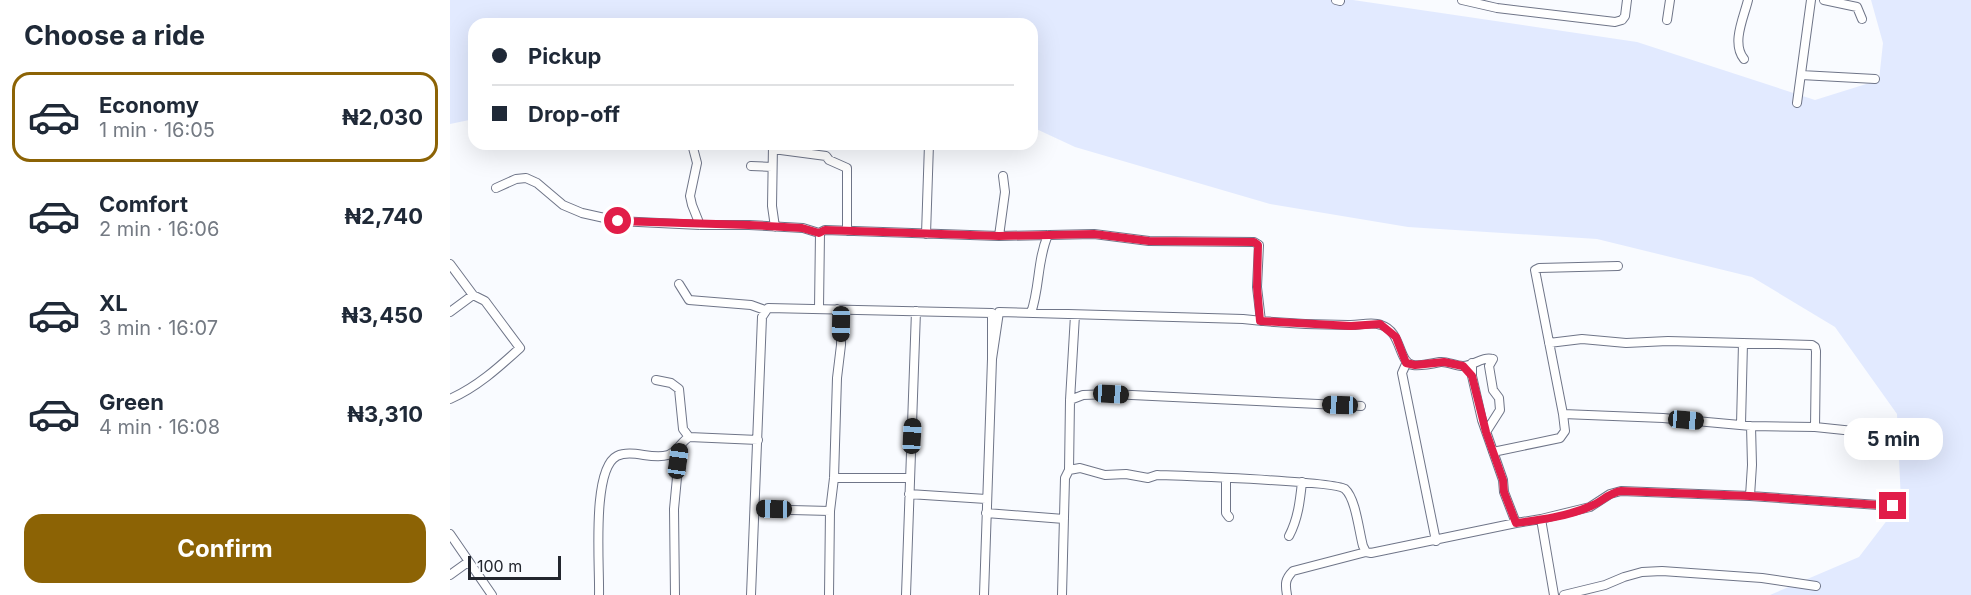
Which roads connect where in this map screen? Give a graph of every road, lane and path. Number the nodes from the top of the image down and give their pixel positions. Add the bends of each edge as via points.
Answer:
1 (1462, 0) edge
2 (1626, 0) edge
3 (1670, 0) edge
4 (1748, 0) edge
5 (1811, 0) edge
6 (1824, 0) edge
7 (1862, 19) dead end
8 (1667, 21) dead end
9 (1744, 59) dead end
10 (1801, 75) junction
11 (1875, 79) dead end
12 (1797, 103) dead end
13 (694, 150) edge
14 (773, 150) edge
15 (791, 150) edge
16 (928, 150) edge
17 (751, 166) dead end
18 (772, 167) junction
19 (1003, 176) dead end
20 (496, 188) dead end
21 (700, 225) junction
22 (775, 227) junction
23 (847, 231) junction
24 (820, 233) junction
25 (926, 234) junction
26 (1048, 235) junction
27 (999, 236) junction
28 (450, 264) edge
29 (1618, 266) dead end
30 (679, 284) dead end
31 (473, 295) junction
32 (819, 308) junction
33 (837, 309) junction
34 (765, 310) junction
35 (916, 311) junction
36 (450, 312) edge
37 (1031, 313) junction
38 (1075, 315) junction
39 (1260, 321) junction
40 (1549, 343) junction
41 (1743, 343) junction
42 (992, 359) junction
43 (1406, 363) junction
44 (1474, 363) junction
45 (1463, 366) junction
46 (1472, 376) junction
47 (656, 380) dead end
48 (450, 399) edge
49 (1070, 400) junction
50 (1361, 406) dead end
51 (1563, 414) junction
52 (1741, 424) junction
53 (1751, 426) junction
54 (1815, 427) junction
55 (1486, 432) junction
56 (689, 437) junction
57 (1921, 438) dead end
58 (758, 440) junction
59 (680, 444) junction
60 (1493, 452) junction
61 (1070, 470) junction
62 (834, 478) junction
63 (909, 478) junction
64 (1226, 479) junction
65 (1302, 482) junction
66 (909, 494) junction
67 (1750, 496) junction
68 (986, 499) junction
69 (1893, 506) dead end
70 (755, 509) junction
71 (830, 511) junction
72 (986, 513) junction
73 (1229, 517) dead end
74 (1064, 519) junction
75 (1541, 519) junction
76 (1516, 523) junction
77 (450, 534) edge
78 (1289, 536) dead end
79 (1436, 541) junction
80 (1366, 552) junction
81 (468, 562) junction
82 (450, 575) edge
83 (1816, 586) dead end
84 (492, 595) edge
85 (599, 595) edge
86 (675, 595) edge
87 (751, 595) edge
88 (829, 595) edge
89 (906, 595) edge
90 (984, 595) edge
91 (1062, 595) edge
92 (1287, 595) edge
93 (1554, 595) edge
94 (1564, 595) edge

1 - 2 street via 1615,22 1625,16
3 - 8 street
4 - 9 street via 1738,34
5 - 10 street
6 - 7 street via 1857,7
10 - 11 street
10 - 12 street
13 - 21 street via 697,163 690,196
14 - 18 street
15 - 23 street via 826,156 847,168
16 - 25 street
17 - 18 street
18 - 22 street
19 - 27 street via 1005,192
20 - 21 street via 526,178 563,205 582,213 634,223
21 - 22 street
22 - 24 street
23 - 24 street
23 - 25 street
24 - 32 street
25 - 27 street
26 - 27 street
26 - 37 street via 1041,253
26 - 39 street via 1254,242 1260,251
28 - 31 street
29 - 40 street via 1535,270
30 - 34 street via 689,300 751,305
31 - 36 street
31 - 48 street via 485,301 520,348 495,372
32 - 33 street
32 - 34 street
33 - 35 street
33 - 62 street via 841,345
34 - 58 street
35 - 42 street via 992,313
35 - 63 street
37 - 38 street
37 - 42 street via 999,312
38 - 39 street
38 - 49 street
39 - 43 street via 1380,324 1396,337
40 - 41 street via 1582,339
40 - 51 street
41 - 52 street
41 - 54 street via 1815,347
42 - 68 street
43 - 45 street
43 - 79 street via 1402,373
44 - 45 street
44 - 46 street
44 - 55 street via 1493,359 1489,366 1500,410
45 - 46 street
46 - 55 street
47 - 56 street via 671,382 679,389 682,429
49 - 50 street via 1083,395 1111,394
49 - 61 street
51 - 52 street
51 - 60 street via 1565,431 1560,438
52 - 53 street
53 - 54 street
53 - 67 street
54 - 57 street
55 - 60 street
56 - 58 street
56 - 59 street
58 - 70 street
59 - 85 street via 669,454 620,455 612,460 599,510
59 - 86 street via 674,509
60 - 76 street
61 - 64 street via 1080,468 1105,475 1148,478 1157,475
61 - 74 street via 1065,478
62 - 63 street
62 - 71 street
63 - 66 street
64 - 65 street
64 - 73 street
65 - 78 street via 1300,505
65 - 80 street via 1346,490
66 - 68 street
66 - 89 street
67 - 69 street
67 - 75 street via 1621,491 1590,507
68 - 72 street
70 - 71 street
70 - 87 street
71 - 88 street
72 - 74 street
72 - 90 street
74 - 91 street
75 - 76 street
75 - 93 street
76 - 79 street
77 - 81 street
79 - 80 street
80 - 92 street via 1293,571 1285,585
81 - 82 street
81 - 84 street
83 - 94 street via 1662,571 1642,572

